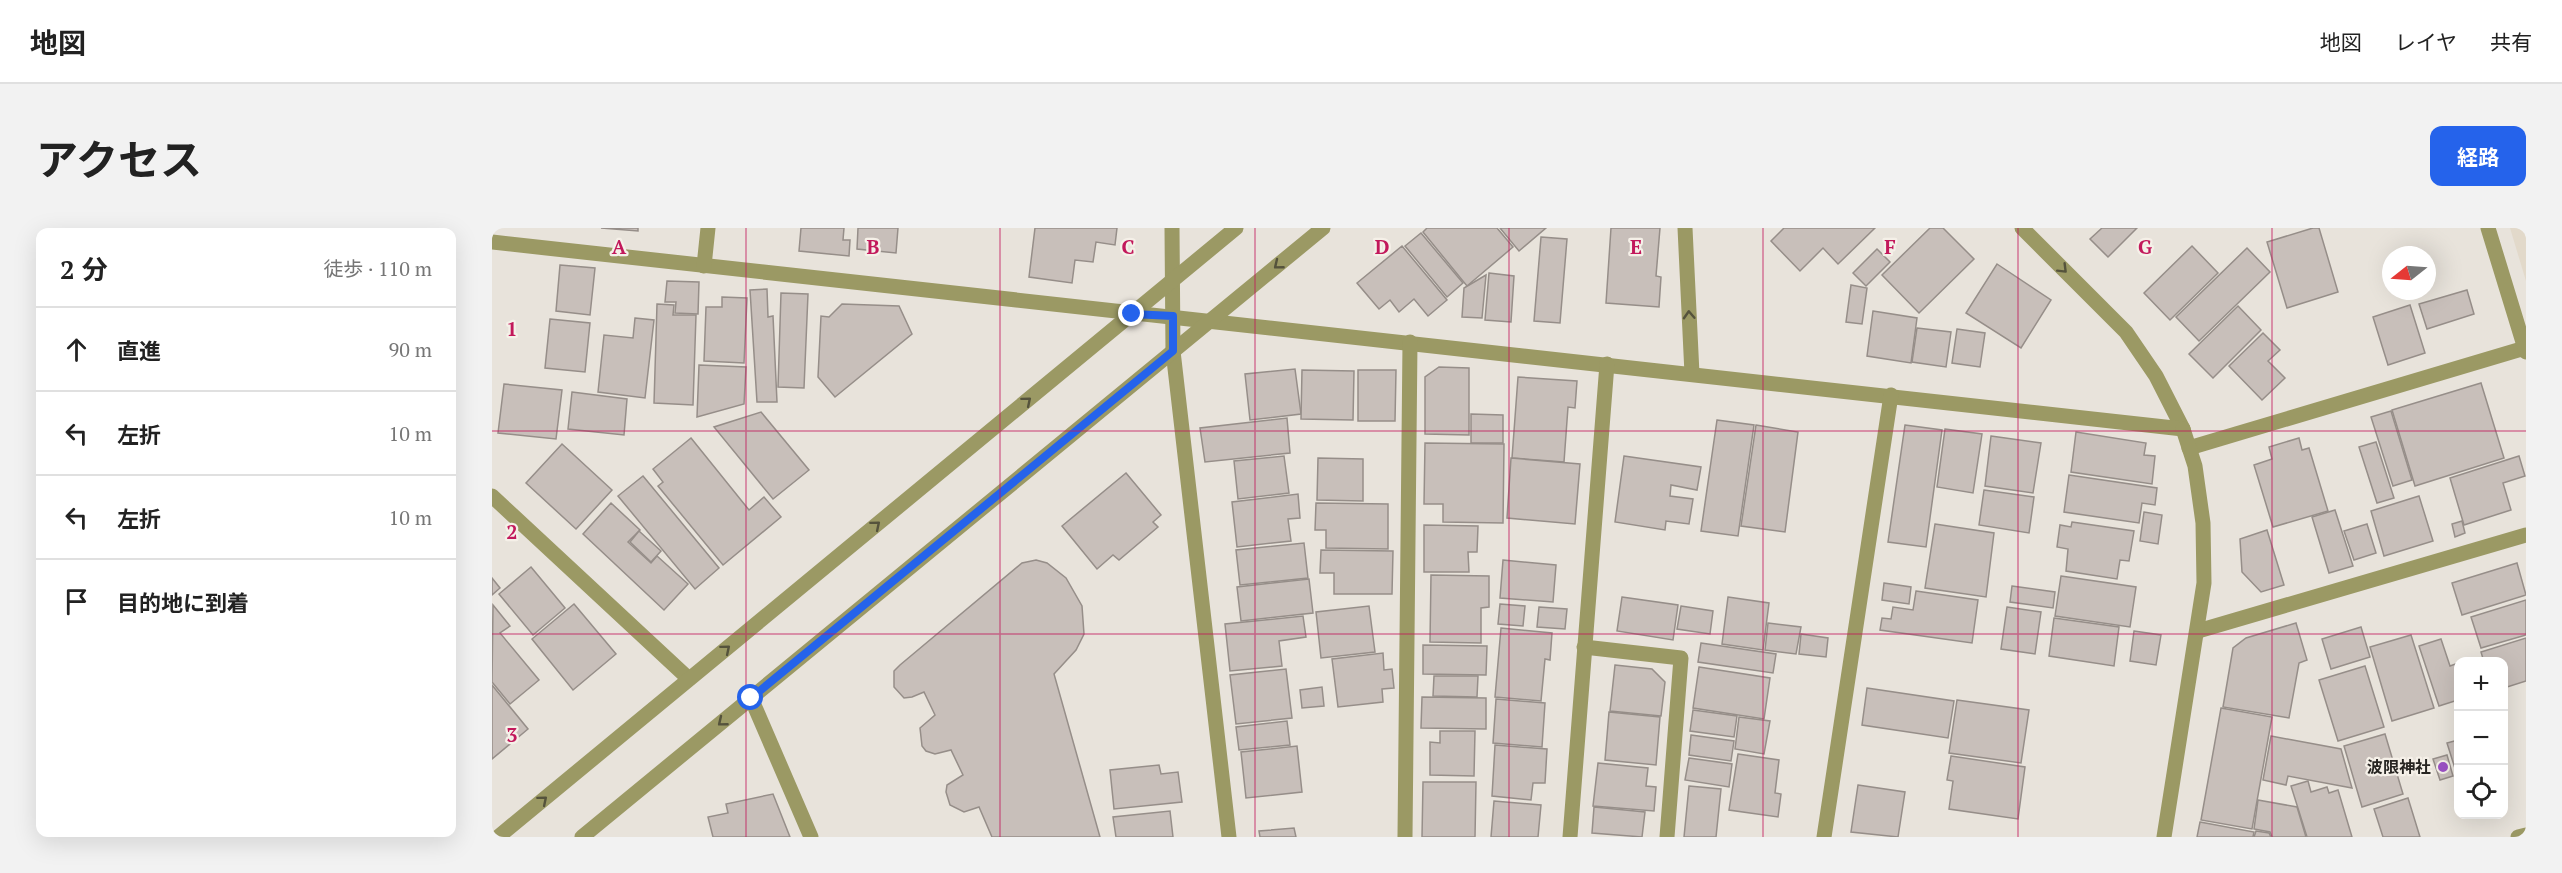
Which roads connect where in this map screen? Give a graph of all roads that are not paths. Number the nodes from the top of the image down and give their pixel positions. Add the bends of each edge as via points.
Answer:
1 (708, 228) edge
2 (1172, 228) edge
3 (1236, 228) edge
4 (1323, 228) edge
5 (1684, 228) edge
6 (2022, 228) edge
7 (2488, 228) edge
8 (492, 242) edge
9 (704, 266) junction
10 (1173, 280) junction
11 (1132, 314) junction
12 (1173, 316) junction
13 (1211, 320) junction
14 (1410, 342) junction
15 (2525, 350) edge
16 (1173, 351) junction
17 (1607, 364) junction
18 (1692, 374) junction
19 (1891, 395) junction
20 (2183, 429) junction
21 (2189, 448) junction
22 (492, 496) edge
23 (2526, 535) edge
24 (2198, 631) junction
25 (1584, 647) junction
26 (689, 679) junction
27 (751, 698) junction
28 (2526, 835) edge
29 (498, 837) edge
30 (582, 837) edge
31 (811, 837) edge
32 (1229, 837) edge
33 (1404, 837) edge
34 (1570, 837) edge
35 (1667, 837) edge
36 (1824, 837) edge
37 (2164, 837) edge
38 (2518, 837) edge

1 - 9 street
2 - 10 street
3 - 10 street
4 -> 13 street
18 -> 5 street
6 -> 20 street via 2126,332 2156,376
7 - 15 street
8 - 9 street
9 - 11 street
10 - 11 street
10 - 12 street
11 - 12 street
26 -> 11 street
12 - 13 street
12 - 16 street
13 - 14 street
13 - 16 street
14 - 17 street
14 - 33 street
15 - 21 street
16 - 27 street
16 - 32 street
17 - 18 street
17 - 25 street
18 - 19 street
19 - 20 street
19 - 36 street
20 - 21 street
21 - 24 street via 2203,523 2204,583
22 - 26 street
23 - 24 street
24 - 37 street
25 - 34 street
25 - 35 street via 1681,657
29 -> 26 street
27 -> 30 street
27 - 31 street
28 - 38 street

